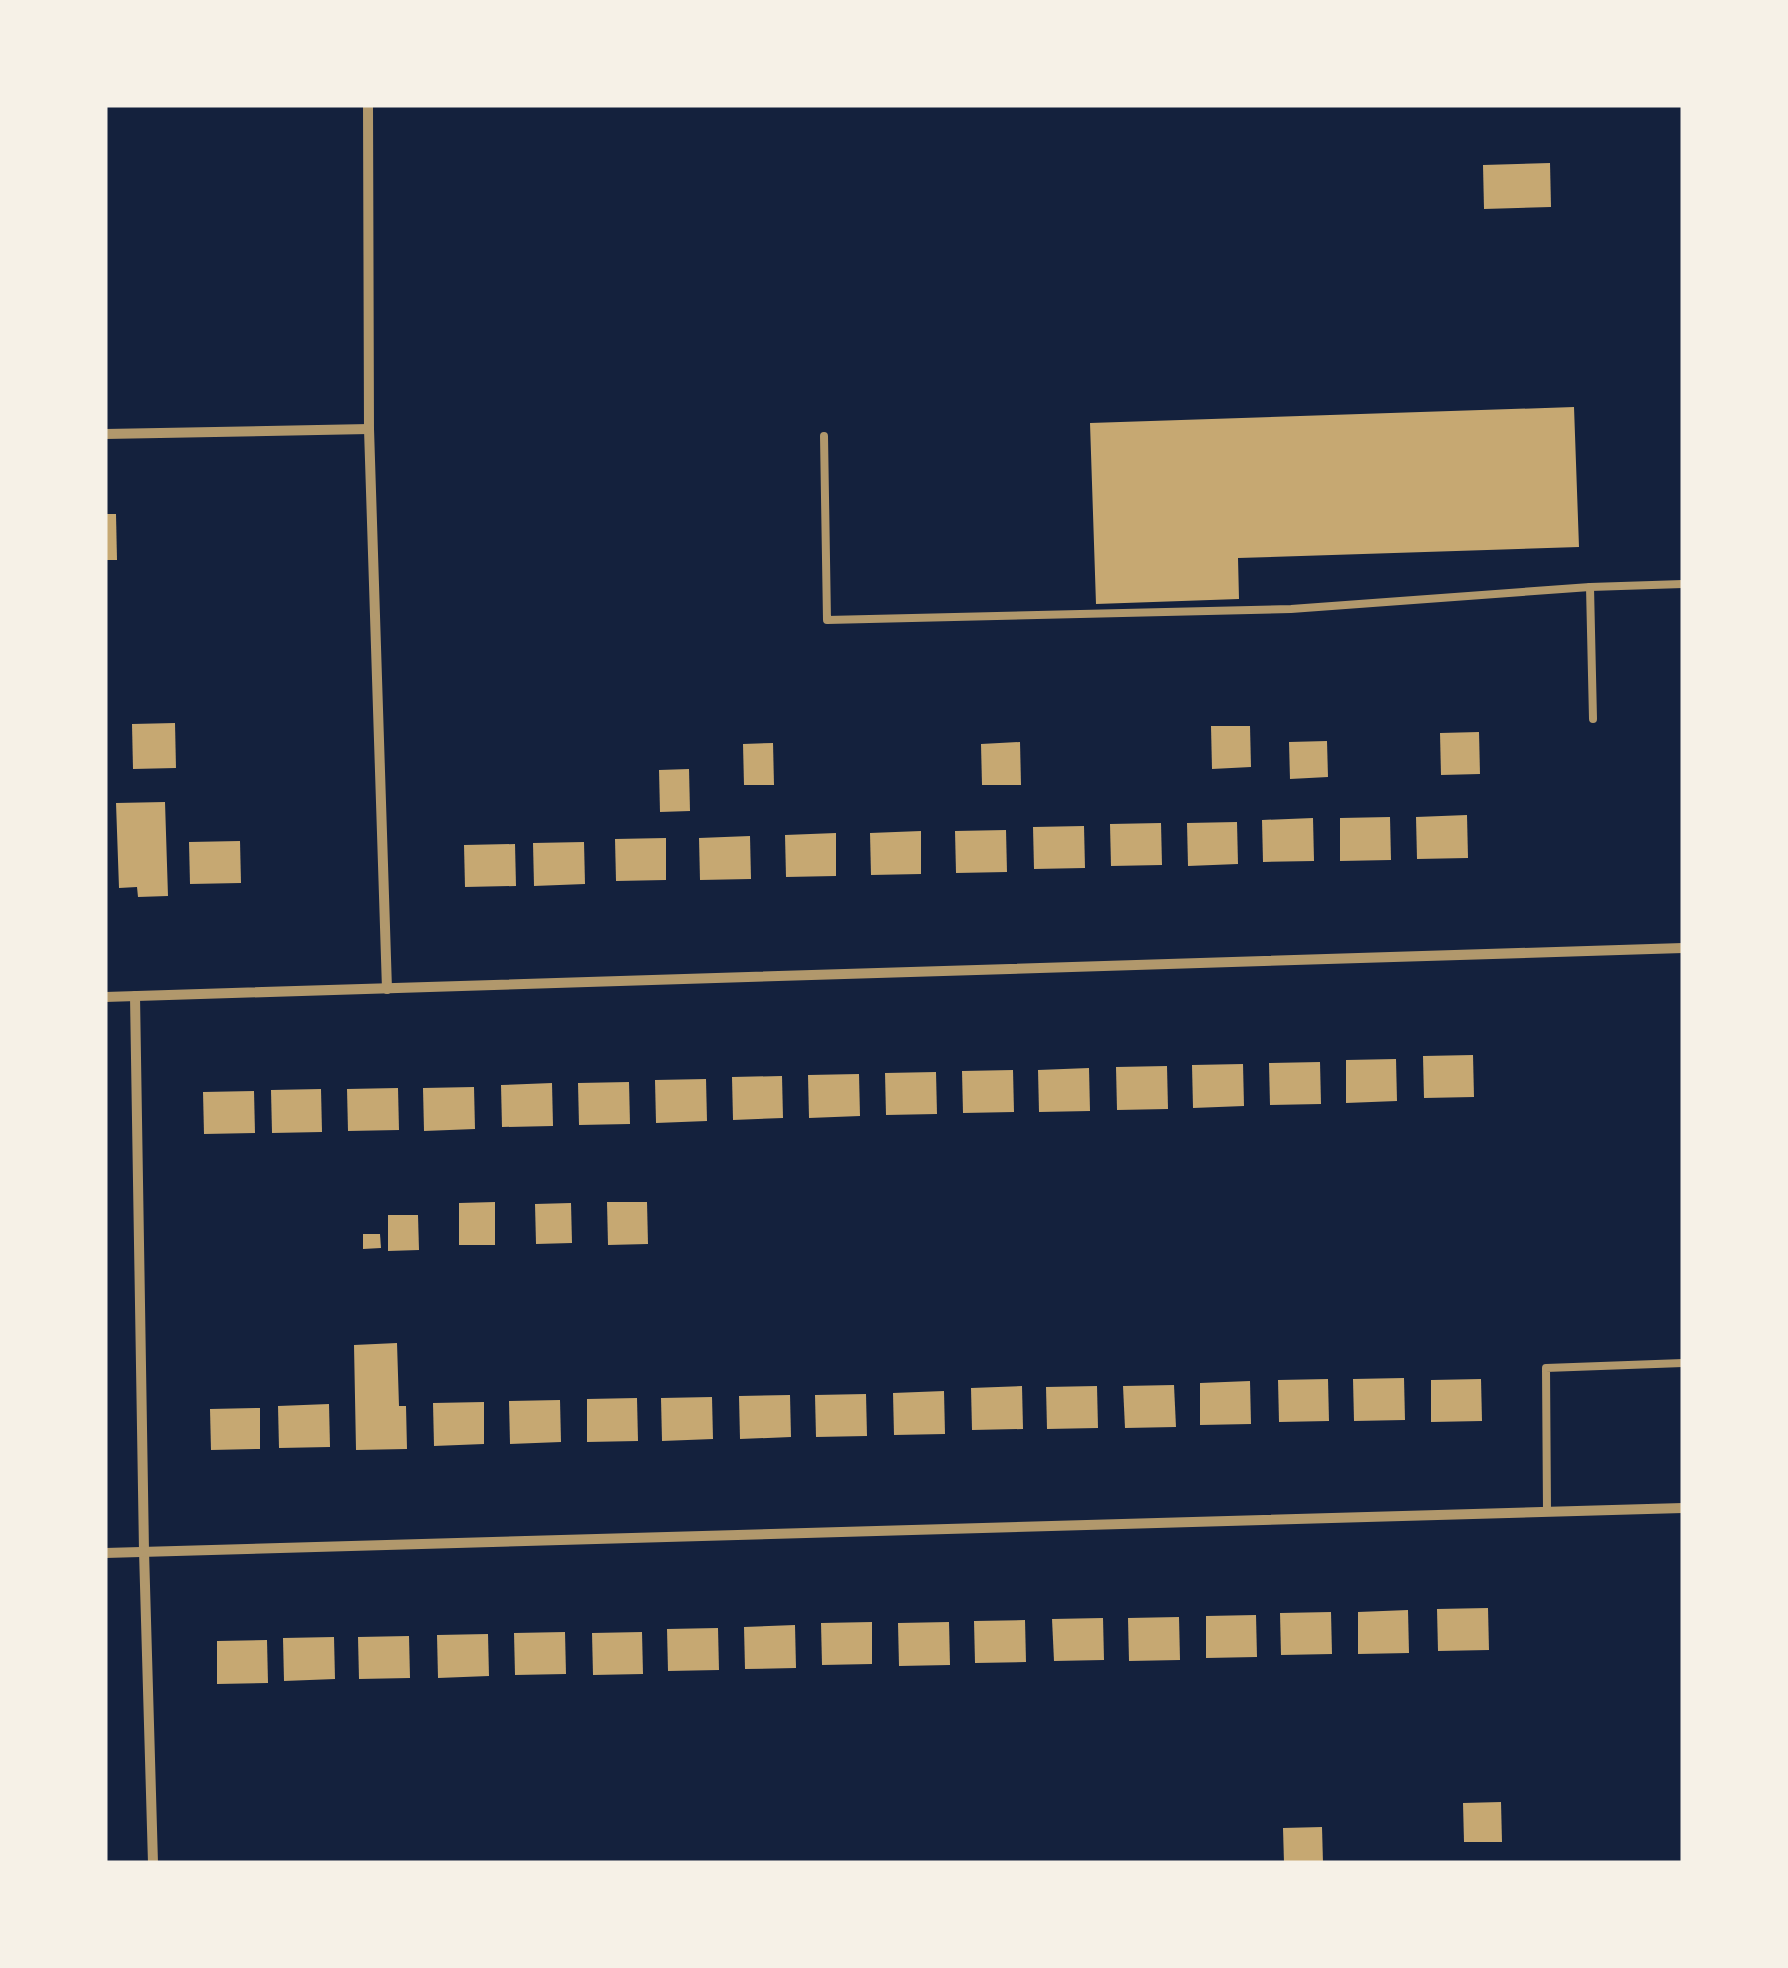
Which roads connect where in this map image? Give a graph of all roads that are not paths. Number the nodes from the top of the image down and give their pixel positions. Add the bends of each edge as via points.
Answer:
1 (368, 105) edge
2 (370, 429) junction
3 (105, 434) edge
4 (824, 436) dead end
5 (1683, 584) edge
6 (1590, 587) junction
7 (1593, 720) dead end
8 (1683, 948) edge
9 (388, 989) junction
10 (135, 996) junction
11 (105, 997) edge
12 (1683, 1363) edge
13 (1683, 1508) edge
14 (1548, 1512) junction
15 (144, 1551) junction
16 (105, 1552) edge
17 (153, 1863) edge

1 - 2 street
2 - 3 street
2 - 9 street
4 - 6 lane via 827,620 1291,609
5 - 6 lane
6 - 7 lane
8 - 9 street
9 - 10 street
10 - 11 street
10 - 15 street
12 - 14 lane via 1546,1368
13 - 14 street
14 - 15 street
15 - 16 street
15 - 17 street

